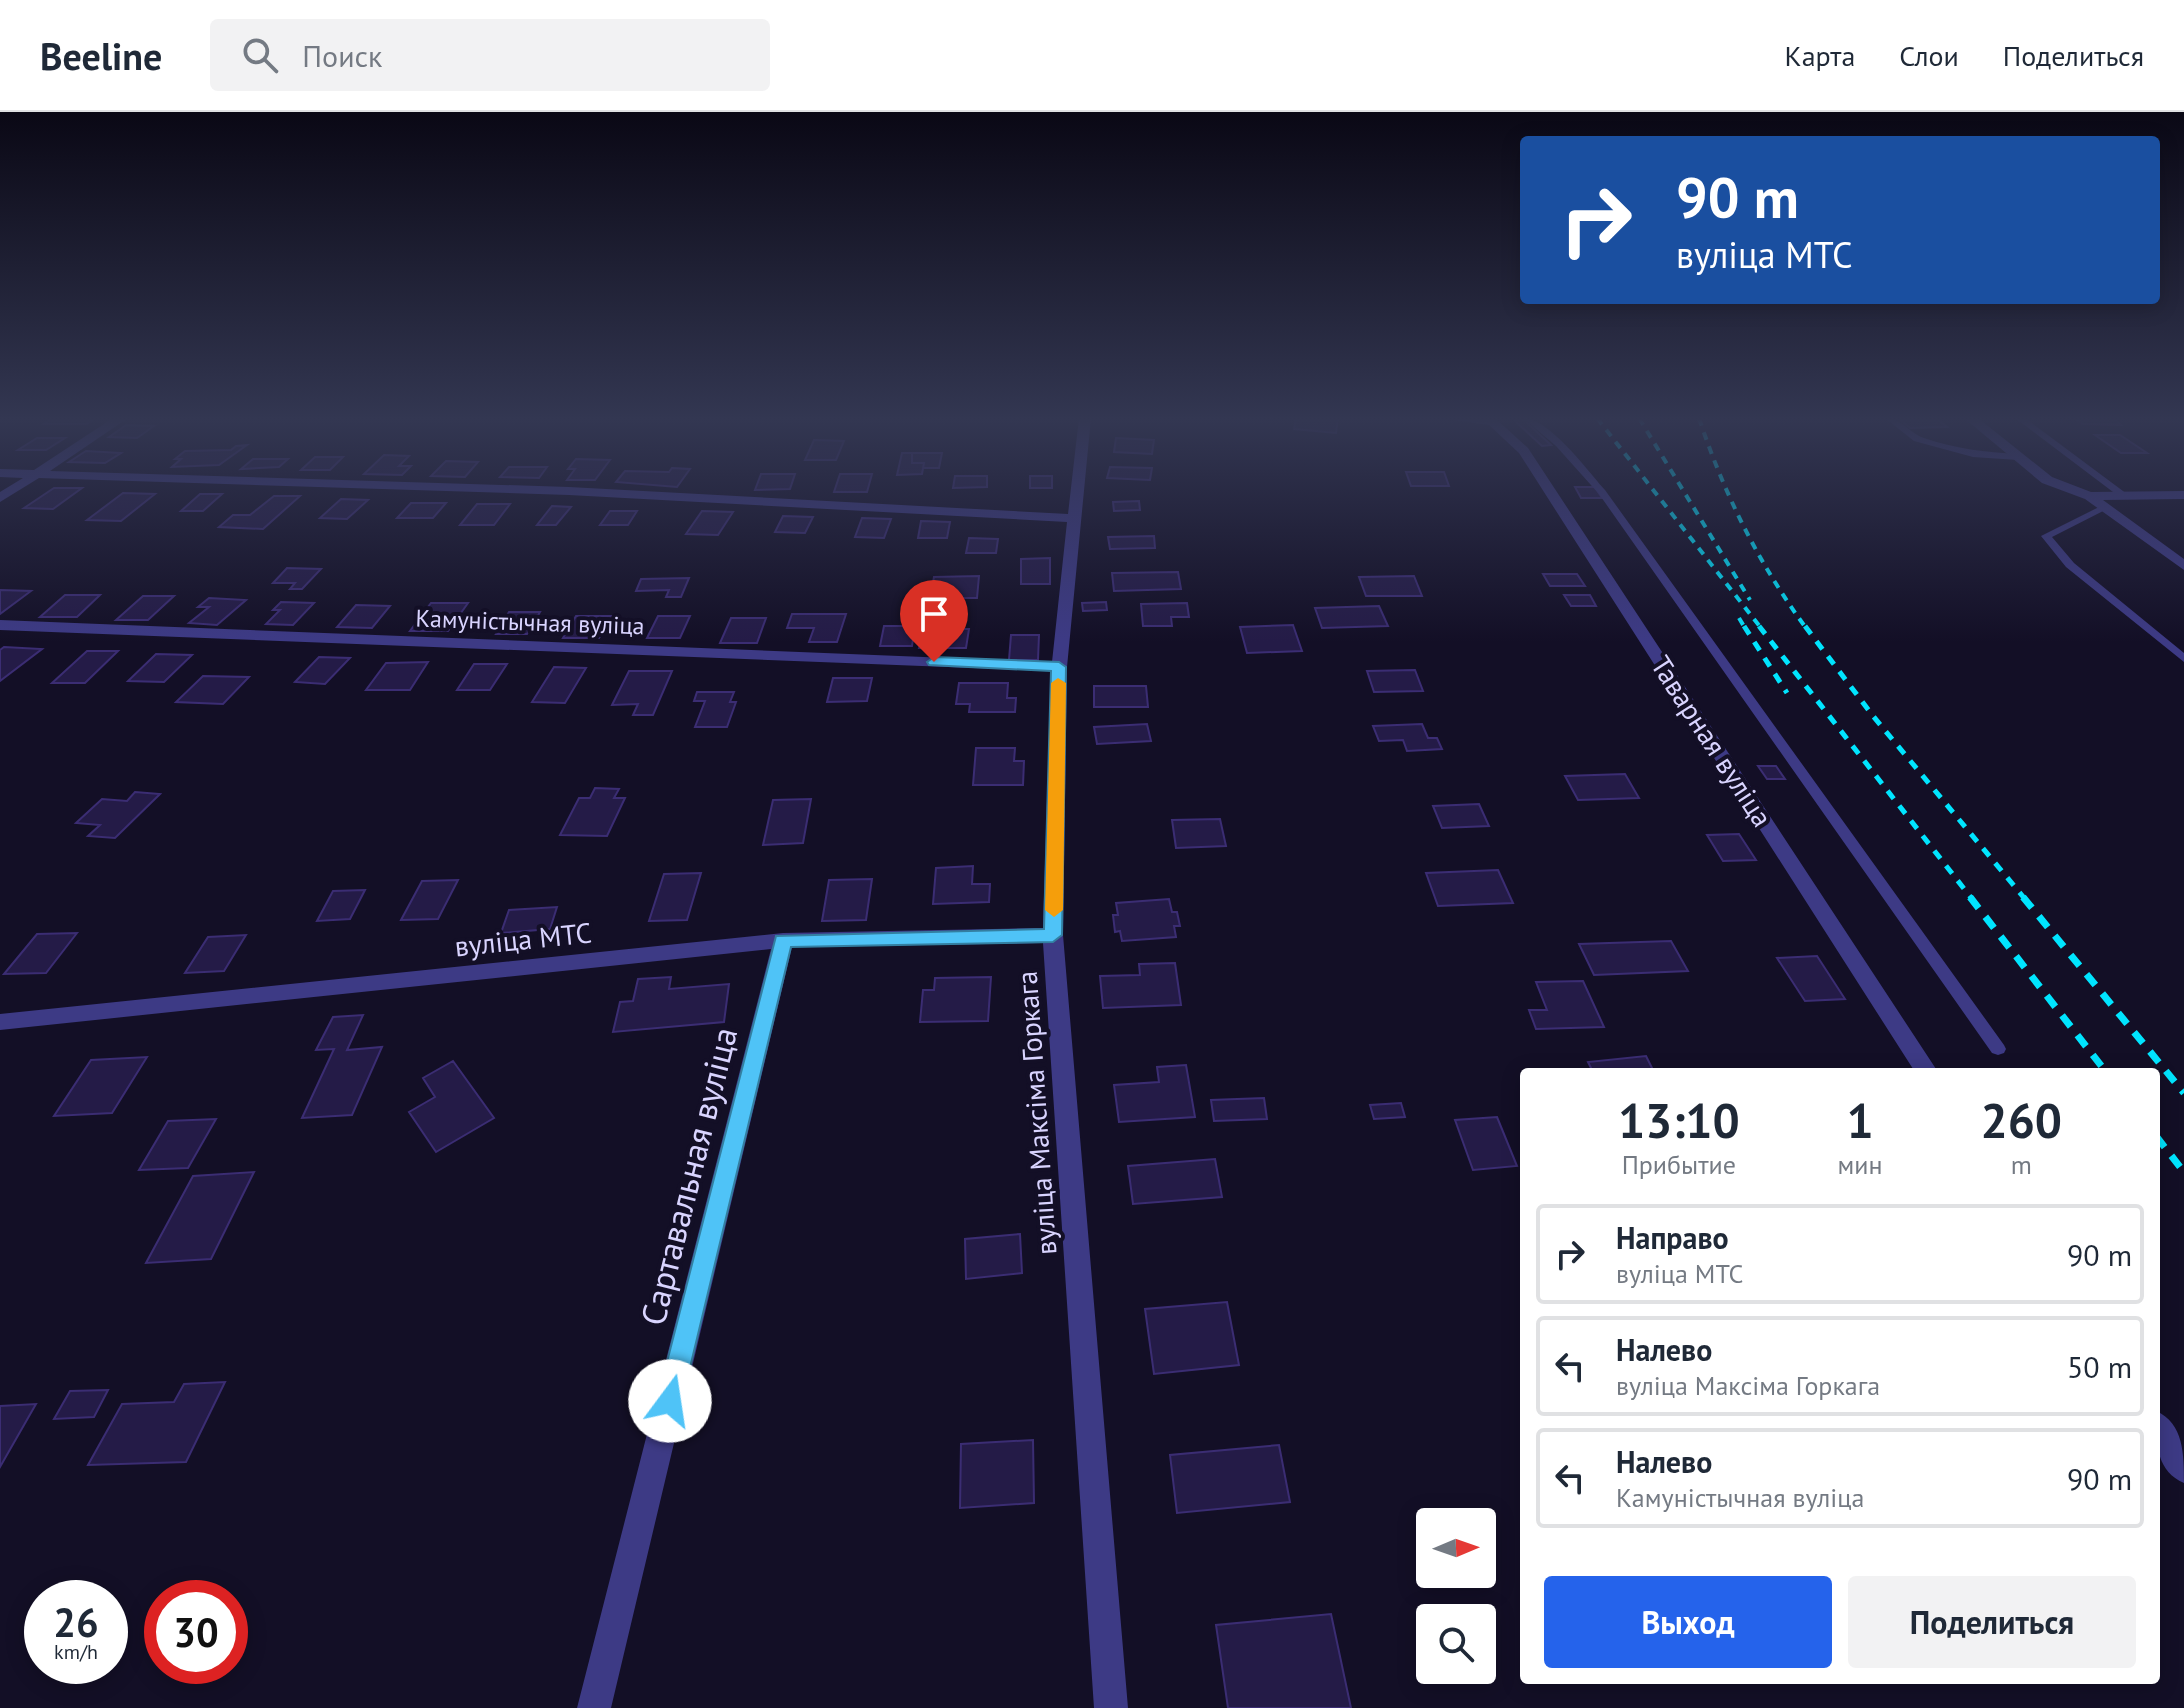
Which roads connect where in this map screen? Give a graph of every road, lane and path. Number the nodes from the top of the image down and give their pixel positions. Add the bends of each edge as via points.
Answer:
1 (597, 492) edge
2 (1078, 492) edge
3 (1551, 492) edge
4 (1602, 492) edge
5 (2081, 492) edge
6 (2119, 492) edge
7 (2184, 495) edge
8 (2090, 496) junction
9 (2124, 496) junction
10 (2106, 507) junction
11 (1076, 518) junction
12 (2184, 566) edge
13 (0, 625) edge
14 (2184, 659) edge
15 (1059, 667) junction
16 (1053, 935) junction
17 (783, 940) junction
18 (0, 1022) edge
19 (1998, 1049) dead end
20 (1924, 1068) edge
21 (2160, 1431) edge
22 (2184, 1468) edge
23 (594, 1708) edge
24 (1111, 1708) edge

1 - 11 street
2 - 11 street, вуліца Максіма Горкага
3 - 20 street, Таварная вуліца
4 - 19 lane
5 - 8 street
6 - 9 lane
7 - 9 street
8 - 9 street
8 - 10 street
10 - 12 street
10 - 14 lane via 2046,536 2070,565
11 - 15 street, вуліца Максіма Горкага
13 - 15 street, Камуністычная вуліца
15 - 16 street, вуліца Максіма Горкага
16 - 17 street, вуліца МТС
16 - 24 street, вуліца Максіма Горкага
17 - 18 street, вуліца МТС
17 - 23 street, Сартавальная вуліца
21 - 22 street

